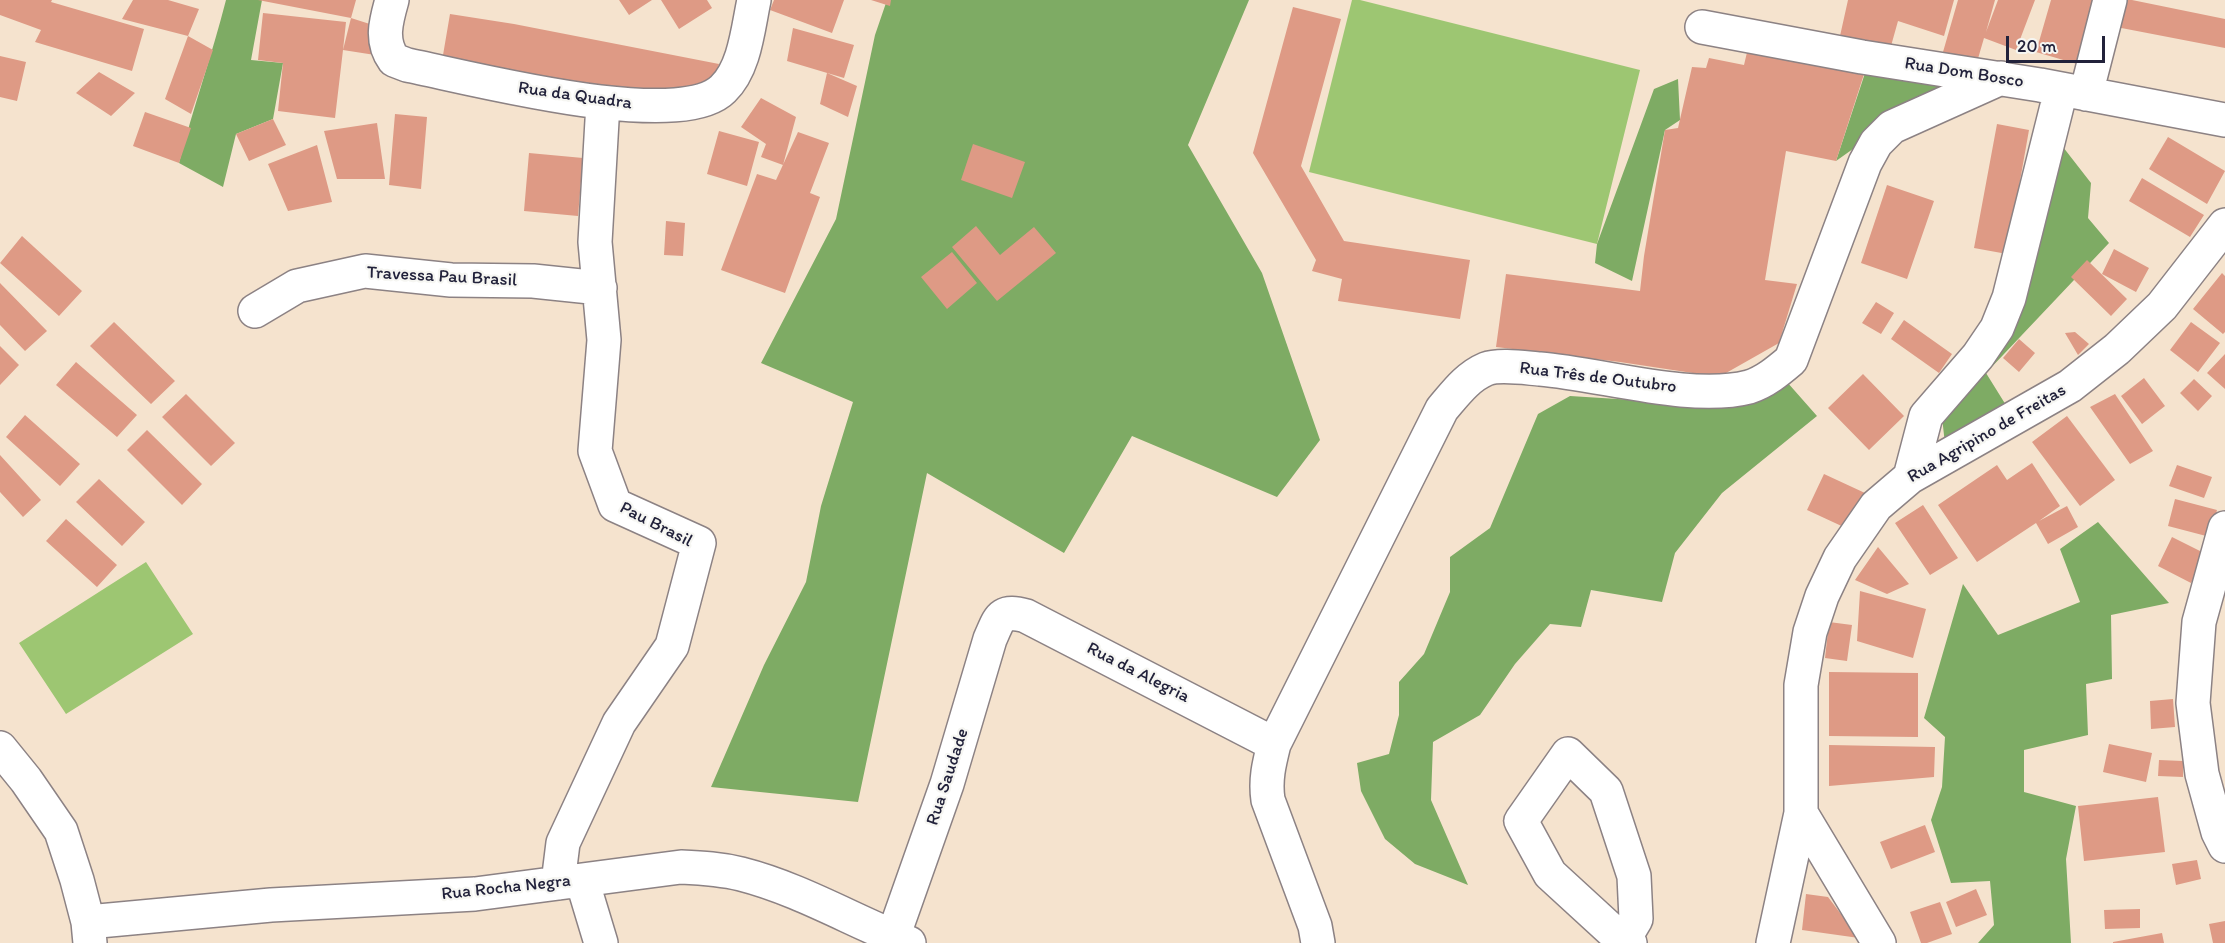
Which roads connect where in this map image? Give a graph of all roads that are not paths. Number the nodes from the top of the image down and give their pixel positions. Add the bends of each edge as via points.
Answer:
1 (392, 0) edge
2 (754, 0) edge
3 (2109, 0) edge
4 (1702, 27) dead end
5 (2001, 78) junction
6 (2074, 92) junction
7 (603, 103) junction
8 (2225, 120) edge
9 (2225, 225) edge
10 (600, 288) junction
11 (255, 311) dead end
12 (1910, 477) junction
13 (2225, 528) edge
14 (1000, 617) joint
15 (1274, 744) junction
16 (0, 748) edge
17 (1801, 813) junction
18 (2225, 846) edge
19 (570, 882) junction
20 (89, 933) edge
21 (901, 940) edge
22 (1627, 942) edge
23 (601, 943) edge
24 (1318, 943) edge
25 (1773, 943) edge
26 (1879, 943) edge

1 - 7 street, Rua da Quadra via 384,42 393,60 512,88
2 - 7 street, Rua da Quadra via 736,72 711,98 698,103 651,106
3 - 6 street
4 - 5 street, Rua Dom Bosco
5 - 6 street, Rua Dom Bosco
5 - 15 street, Rua Três de Outubro via 1892,127 1875,143 1791,360 1771,376 1749,387 1713,391 1517,367 1487,368 1466,381 1442,409
6 - 8 street, Rua Dom Bosco
6 - 12 street via 1997,328 1926,416
7 - 10 street, Pau Brasil via 595,242
9 - 12 street, Rua Agripino de Freitas via 2162,306 2117,349 2070,386
10 - 11 street, Travessa Pau Brasil via 365,271 297,286
10 - 19 street, Pau Brasil via 604,340 596,451 615,505 699,543 672,646 619,723 563,843
12 - 17 street, Rua Agripino de Freitas via 1876,506 1840,558 1810,632 1801,685
13 - 18 street via 2199,622 2193,703 2202,774
14 - 15 street, Rua da Alegria via 1010,612 1026,616
14 - 21 street, Rua Saudade via 990,639
15 - 24 street, Rua Três de Outubro via 1267,771 1268,800
16 - 20 street via 61,831
17 - 25 street, Rua Agripino de Freitas
17 - 26 street
19 - 20 street, Rua Rocha Negra via 475,894 271,905
19 - 21 street, Rua Rocha Negra via 681,867 711,868 813,900
19 - 23 street
22 - 22 street via 1550,874 1521,821 1568,754 1606,791 1634,876 1636,919

